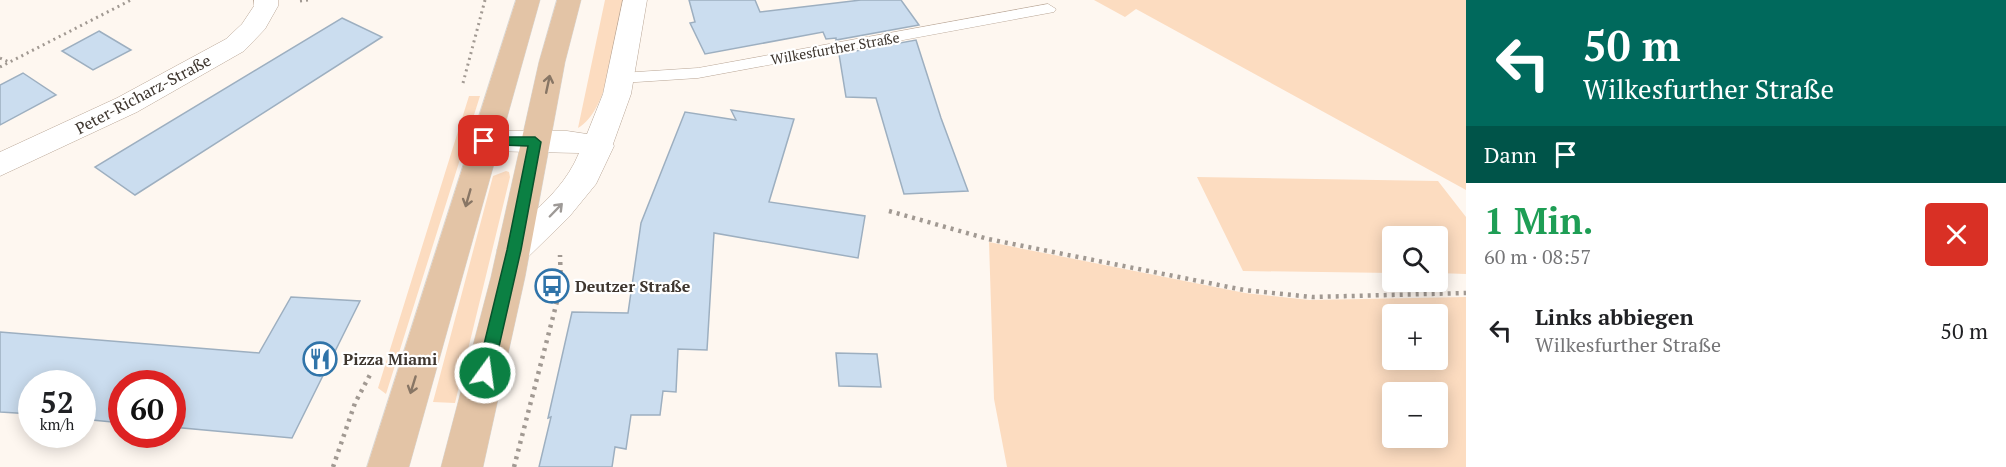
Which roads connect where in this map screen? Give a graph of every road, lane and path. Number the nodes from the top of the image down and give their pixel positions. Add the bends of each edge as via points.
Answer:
1 (131, 0) edge
2 (266, 0) edge
3 (485, 0) edge
4 (528, 0) edge
5 (568, 0) edge
6 (634, 0) edge
7 (1048, 9) dead end
8 (0, 58) edge
9 (9, 62) junction
10 (0, 67) edge
11 (621, 78) junction
12 (461, 90) dead end
13 (484, 141) junction
14 (535, 142) junction
15 (599, 146) junction
16 (0, 165) edge
17 (889, 212) dead end
18 (557, 245) dead end
19 (514, 250) junction
20 (552, 286) dead end
21 (561, 286) junction
22 (1466, 293) edge
23 (375, 362) dead end
24 (333, 467) edge
25 (388, 467) edge
26 (462, 467) edge
27 (514, 467) edge

1 - 9 path
2 - 16 street, Peter-Richarz-Straße via 252,29 235,45 127,105
3 - 12 path
4 - 13 main road
14 -> 5 main road
6 - 11 street
7 - 11 lane, Wilkesfurther Straße via 698,73
8 - 9 path
9 - 10 path
11 - 15 street
13 - 14 street
13 -> 25 main road
14 - 15 street
14 - 19 main road
19 -> 15 street via 585,176
17 - 22 path via 988,239 1244,290 1312,297
18 - 21 path via 562,263
19 - 26 main road
20 - 21 path
21 - 27 path
23 - 24 path via 355,403

